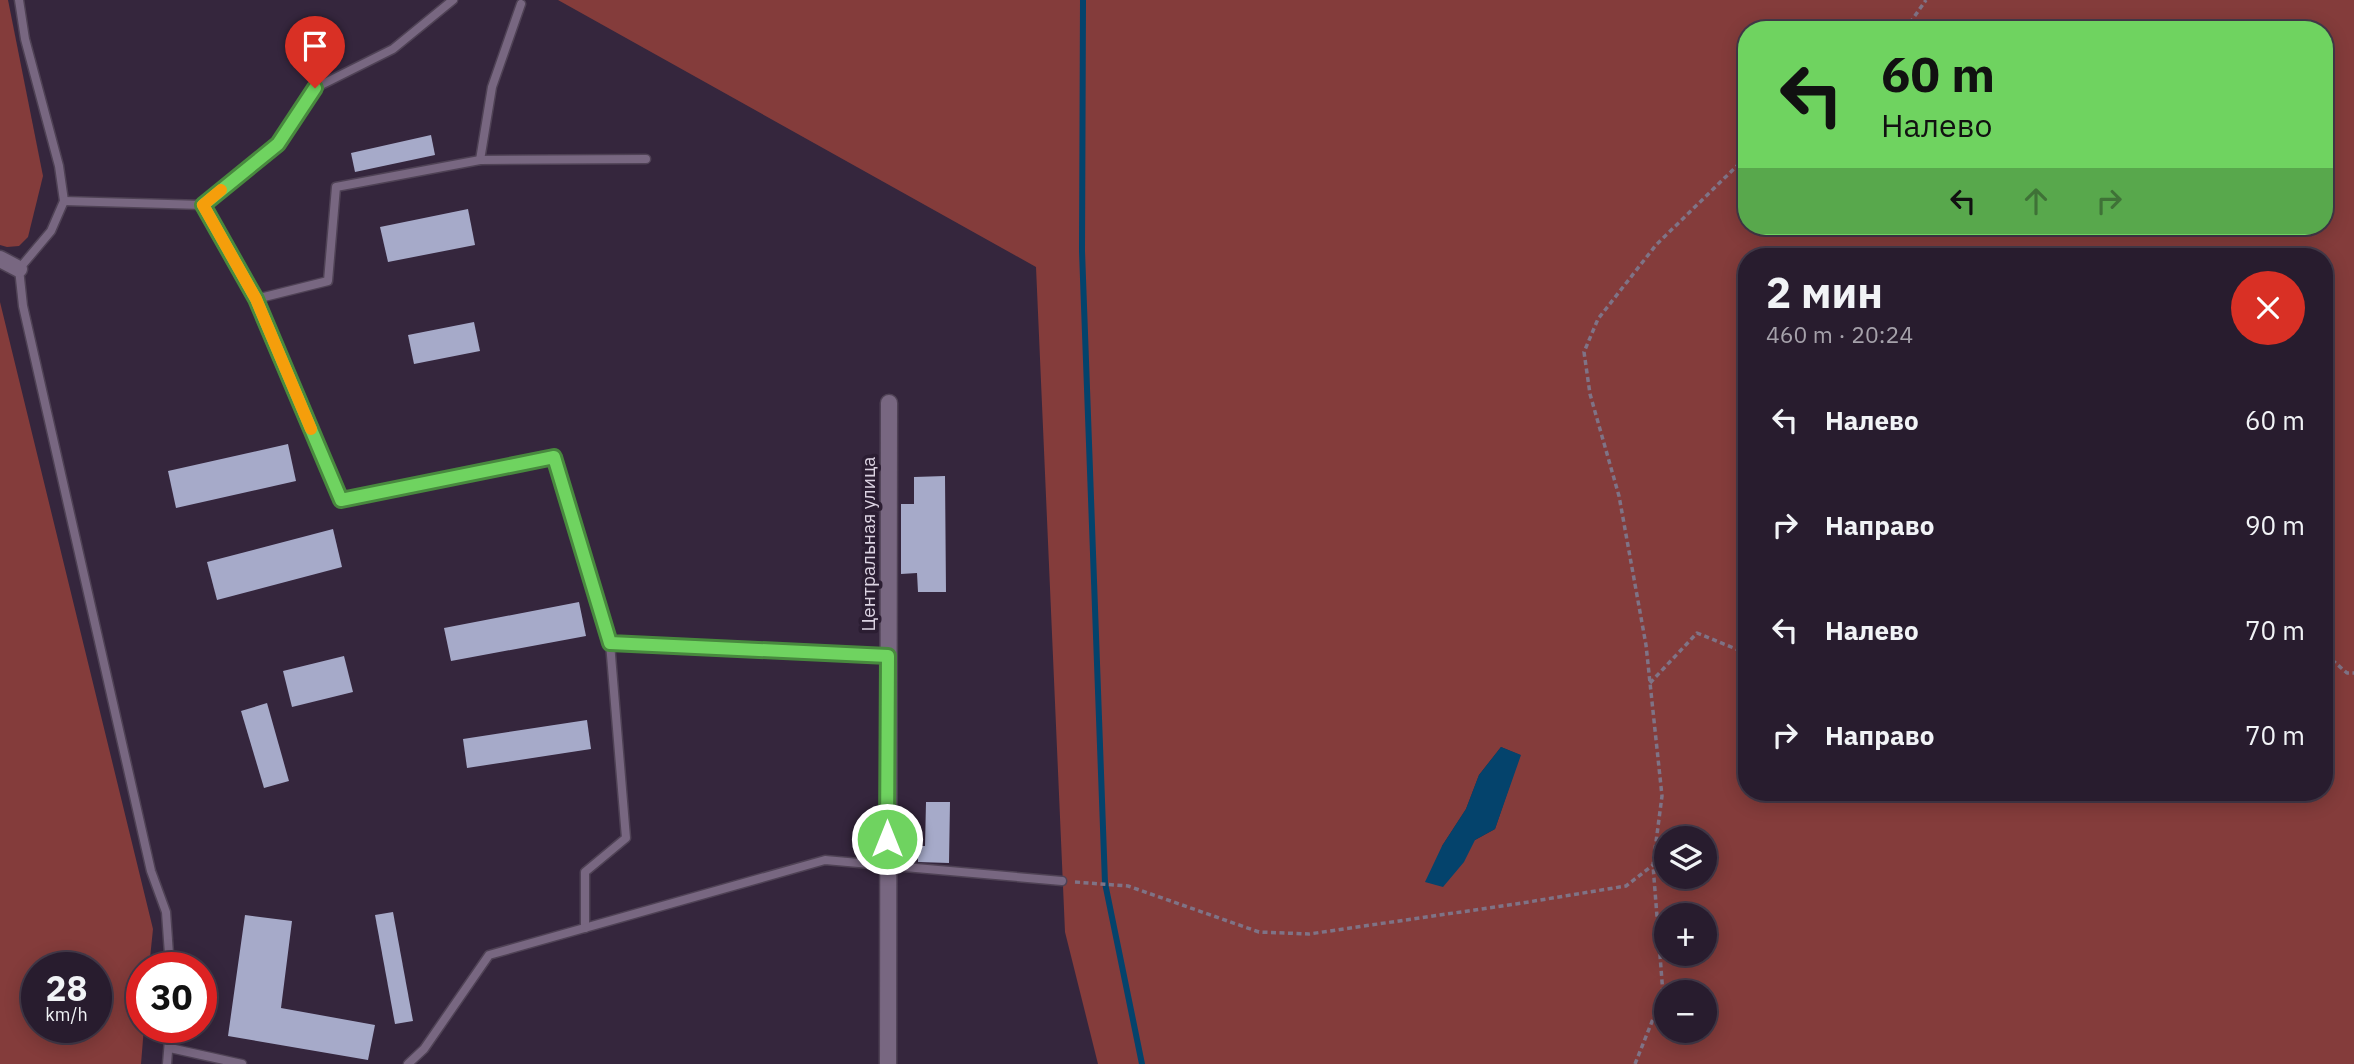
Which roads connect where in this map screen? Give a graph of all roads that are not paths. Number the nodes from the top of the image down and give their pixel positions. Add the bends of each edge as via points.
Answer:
1 (19, 0) edge
2 (453, 0) edge
3 (521, 4) dead end
4 (646, 159) dead end
5 (480, 160) junction
6 (64, 201) junction
7 (203, 205) junction
8 (0, 259) edge
9 (19, 269) junction
10 (256, 299) junction
11 (890, 403) dead end
12 (610, 643) junction
13 (888, 656) junction
14 (887, 866) junction
15 (1062, 881) road end
16 (585, 928) junction
17 (169, 952) edge
18 (170, 1043) edge
19 (170, 1048) junction
20 (167, 1064) edge
21 (242, 1064) edge
22 (408, 1064) edge
23 (888, 1064) edge

1 - 6 lane via 24,39 59,166
2 - 7 lane via 393,49 315,88 278,144
3 - 5 lane via 492,87
4 - 5 lane
5 - 10 lane via 336,187 328,281
6 - 7 lane
6 - 9 lane via 51,231
7 - 10 lane
8 - 9 street
9 - 17 lane via 23,306 151,871 166,912
10 - 12 lane via 341,500 554,457
11 - 13 street, Центральная улица
12 - 13 lane
12 - 16 lane via 626,838 585,872
13 - 14 street, Центральная улица
14 - 15 lane
14 - 16 lane via 825,860
14 - 23 street, Центральная улица
16 - 22 lane via 489,955 424,1049
18 - 19 lane
19 - 20 lane
19 - 21 lane

